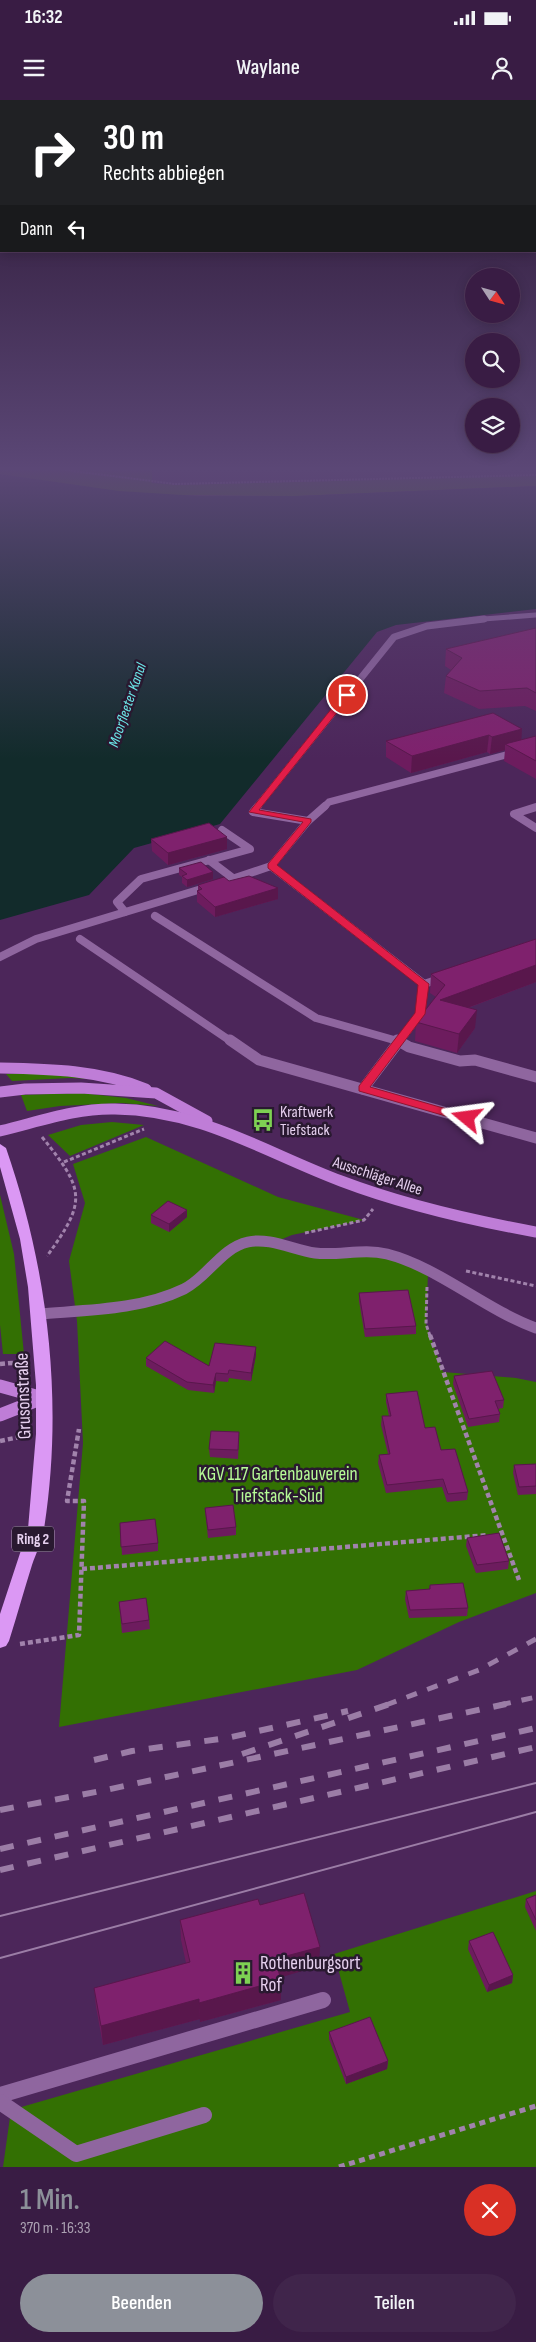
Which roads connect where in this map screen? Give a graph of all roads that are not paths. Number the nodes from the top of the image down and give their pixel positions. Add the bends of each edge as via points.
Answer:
1 (536, 615) edge
2 (536, 748) edge
3 (536, 806) edge
4 (308, 820) junction
5 (536, 828) edge
6 (222, 830) edge
7 (209, 860) junction
8 (272, 866) junction
9 (234, 879) junction
10 (125, 912) junction
11 (155, 916) dead end
12 (80, 939) dead end
13 (0, 957) edge
14 (452, 974) edge
15 (424, 984) junction
16 (400, 1041) junction
17 (0, 1068) edge
18 (536, 1077) edge
19 (363, 1088) junction
20 (0, 1092) edge
21 (156, 1094) junction
22 (216, 1127) junction
23 (0, 1130) edge
24 (536, 1138) edge
25 (0, 1148) edge
26 (536, 1232) edge
27 (39, 1314) junction
28 (536, 1328) edge
29 (0, 1386) edge
30 (43, 1398) junction
31 (0, 1415) edge
32 (5, 1643) edge
33 (323, 2000) dead end
34 (0, 2095) edge
35 (0, 2102) edge
36 (204, 2115) dead end

1 - 4 street via 411,628 394,637 254,812
2 - 4 street via 329,802
3 - 5 street via 514,814
4 - 8 street
6 - 7 street via 250,849
7 - 9 street
7 - 10 street via 141,879 117,902
8 - 9 street
8 - 15 street
9 - 10 street
10 - 13 street via 36,939
11 - 16 street via 316,1018
12 - 19 street via 259,1060
14 - 15 street
15 - 16 street via 420,1014
16 - 18 street via 409,1047 460,1061 475,1060
16 - 19 street
17 - 21 street via 54,1068 99,1073 131,1082
19 - 24 street
20 - 21 street, Ausschläger Allee via 73,1088
21 - 22 street, Ausschläger Allee via 187,1108
22 - 23 street, Ausschläger Allee via 141,1110 101,1109 55,1116
22 - 26 street, Ausschläger Allee via 312,1170 384,1196 468,1220
25 - 27 main road, Grusonstraße / Ring 2 via 19,1205
27 - 28 street via 134,1304 185,1288 234,1249 249,1242 318,1253 386,1254 428,1273 512,1321
27 - 30 main road, Grusonstraße / Ring 2
29 - 30 street
30 - 31 street
30 - 32 main road, Grusonstraße / Ring 2 via 44,1442 36,1531
33 - 34 street
35 - 36 street via 76,2154

